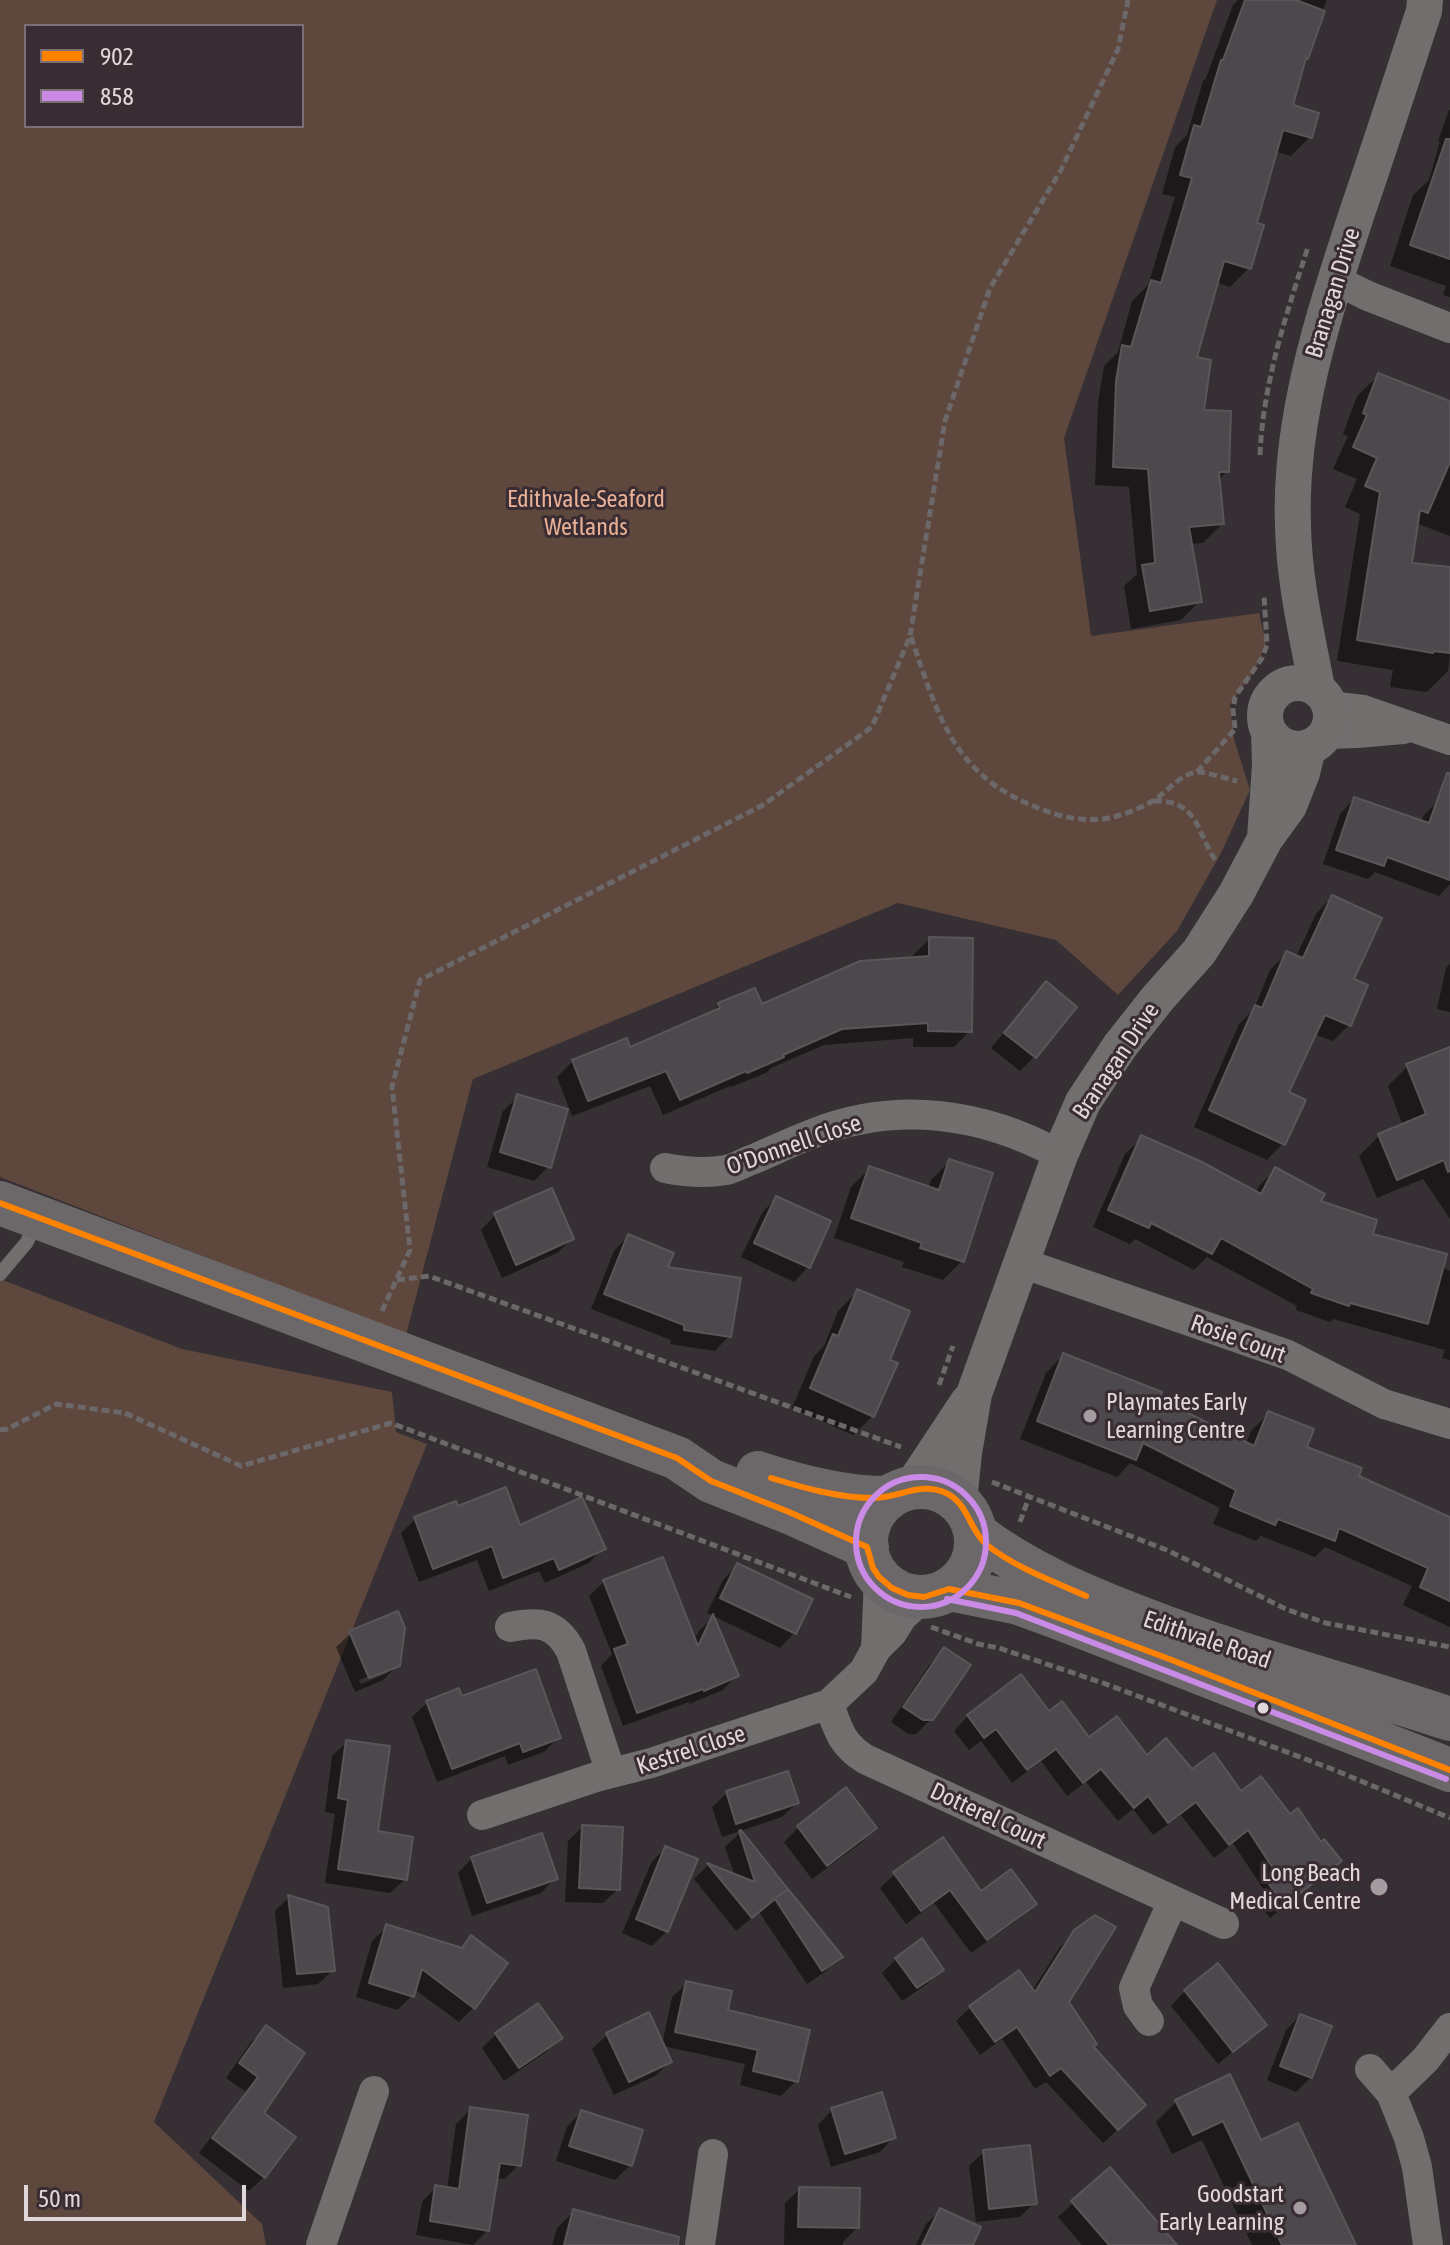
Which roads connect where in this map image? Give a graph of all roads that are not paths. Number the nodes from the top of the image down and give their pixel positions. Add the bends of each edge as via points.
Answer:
1 (1427, 4) edge
2 (1335, 280) junction
3 (1450, 328) edge
4 (1315, 712) junction
5 (1267, 726) junction
6 (1450, 740) edge
7 (1265, 839) junction
8 (1060, 1155) junction
9 (665, 1168) dead end
10 (19, 1211) edge
11 (1022, 1263) junction
12 (0, 1274) edge
13 (974, 1394) junction
14 (1450, 1424) edge
15 (677, 1458) junction
16 (900, 1493) junction
17 (968, 1519) junction
18 (900, 1589) junction
19 (510, 1627) dead end
20 (829, 1704) junction
21 (1450, 1719) edge
22 (1450, 1770) edge
23 (611, 1773) junction
24 (482, 1815) dead end
25 (1173, 1901) junction
26 (1224, 1924) dead end
27 (1149, 2021) dead end
28 (1450, 2028) edge
29 (1370, 2069) dead end
30 (374, 2091) dead end
31 (1391, 2093) junction
32 (713, 2154) dead end
33 (321, 2245) edge
34 (700, 2245) edge
35 (1428, 2245) edge

1 - 2 street, Branagan Drive
2 - 3 street
2 - 4 street, Branagan Drive via 1312,357 1296,453 1297,585
4 - 5 street via 1297,749 1277,741
4 - 5 street via 1282,686 1268,701
4 - 6 street via 1363,710
4 - 7 street, Branagan Drive via 1302,773 1289,806
5 - 7 street, Branagan Drive
7 - 8 street, Branagan Drive via 1199,952 1120,1046 1083,1102
8 - 9 street, O'Donnell Close via 993,1125 925,1114 893,1115 819,1131 727,1170 688,1173
8 - 11 street, Branagan Drive
10 - 12 lane via 32,1235
10 - 15 highway, Edithvale Road
11 - 13 street, Branagan Drive
11 - 14 street, Rosie Court via 1288,1355 1384,1404
13 - 16 street, Branagan Drive
13 - 17 street, Branagan Drive via 960,1491
15 - 16 highway, Edithvale Road via 723,1462 846,1496
15 - 18 highway, Edithvale Road via 711,1481 789,1512
16 - 17 highway via 929,1488 946,1493
16 - 18 highway via 878,1508 867,1533
17 - 18 highway via 976,1550 962,1579
17 - 21 highway, Edithvale Road via 1003,1555 1102,1603 1251,1658
18 - 20 street, Kestrel Close via 876,1623 876,1649 864,1671
18 - 22 highway, Edithvale Road via 1019,1603
19 - 23 street via 548,1626 565,1640
20 - 23 street, Kestrel Close
20 - 25 street, Dotterel Court via 842,1738 865,1759
23 - 24 street, Kestrel Close
25 - 26 street, Dotterel Court
25 - 27 street via 1134,1988
28 - 31 street
29 - 31 street
30 - 33 street
31 - 35 street via 1415,2158
32 - 34 street

